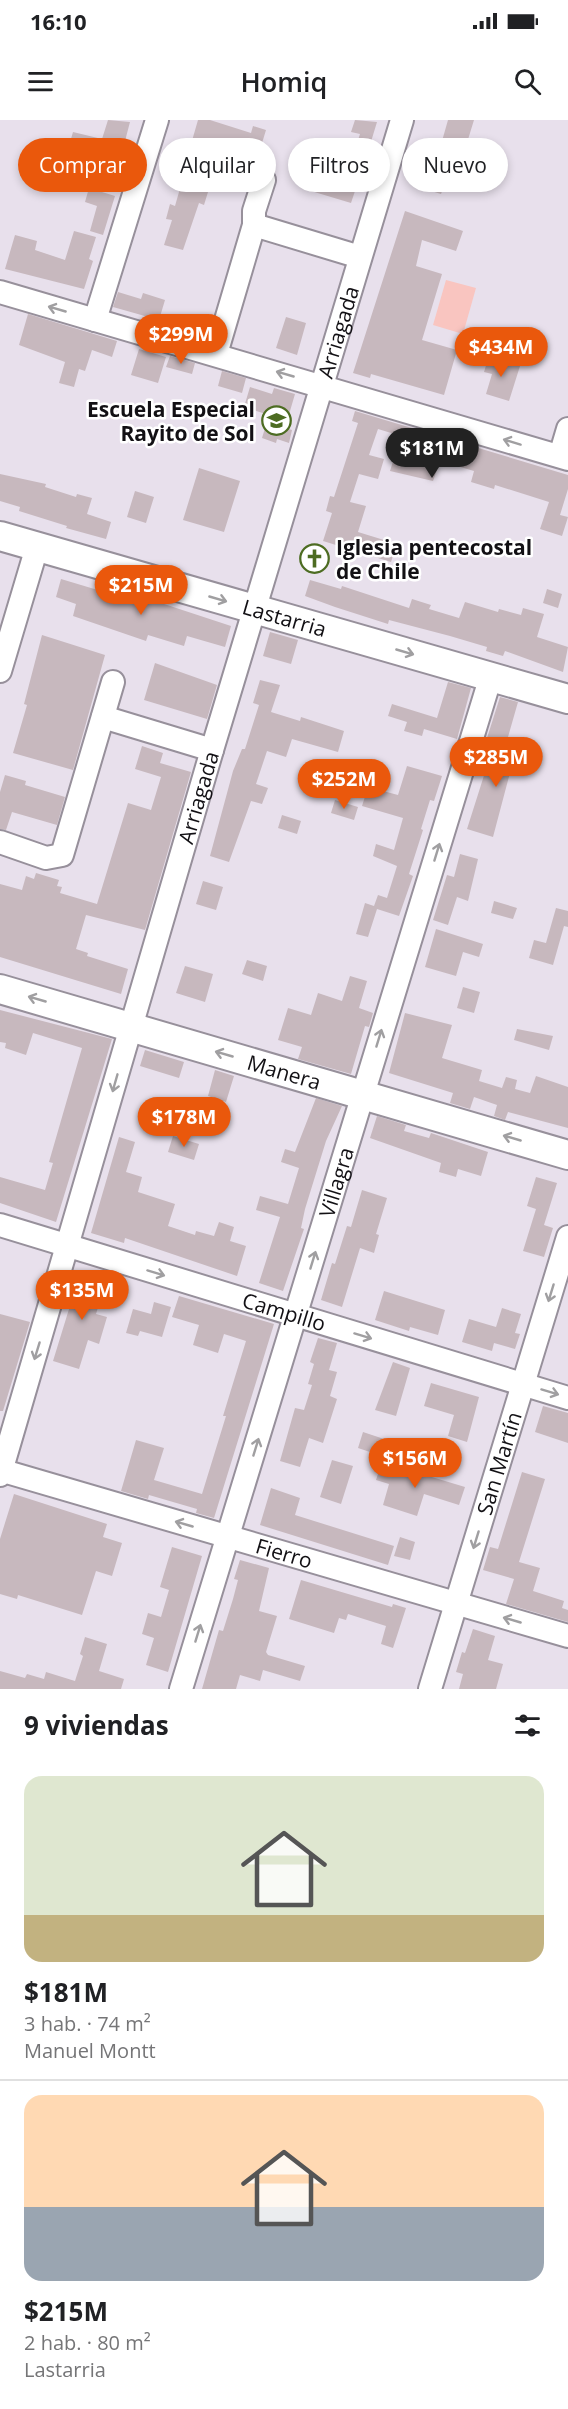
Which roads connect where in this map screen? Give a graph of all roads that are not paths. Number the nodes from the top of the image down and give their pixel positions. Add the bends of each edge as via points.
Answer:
1 (157, 120) edge
2 (402, 120) edge
3 (260, 192) edge
4 (254, 225) junction
5 (360, 257) junction
6 (0, 292) edge
7 (95, 320) junction
8 (216, 354) junction
9 (322, 385) junction
10 (568, 429) edge
11 (564, 458) edge
12 (0, 536) edge
13 (37, 547) junction
14 (255, 609) junction
15 (0, 671) edge
16 (491, 676) junction
17 (113, 682) dead end
18 (568, 699) edge
19 (103, 717) junction
20 (212, 750) junction
21 (0, 842) edge
22 (0, 989) edge
23 (131, 1027) junction
24 (362, 1094) junction
25 (568, 1155) edge
26 (0, 1225) edge
27 (568, 1238) edge
28 (68, 1246) junction
29 (296, 1315) junction
30 (524, 1384) junction
31 (568, 1398) edge
32 (0, 1472) edge
33 (228, 1537) junction
34 (457, 1604) junction
35 (568, 1636) edge
36 (181, 1689) edge
37 (430, 1689) edge

1 - 7 street
2 - 5 street, Arriagada
3 - 4 street
4 - 5 street
4 - 8 street
5 - 9 street, Arriagada
7 -> 6 street
7 - 8 street
9 -> 8 street
11 -> 9 street
9 - 14 street, Arriagada
10 - 11 street
12 - 13 main road, Lastarria
13 -> 14 main road, Lastarria
13 - 15 street
14 -> 16 main road, Lastarria
14 - 20 street, Arriagada
16 - 18 main road, Lastarria
24 -> 16 street, Villagra
17 - 19 street
19 - 20 street
19 - 21 street via 62,855 46,858
20 - 23 street, Arriagada
23 -> 22 main road, Manera
24 -> 23 main road, Manera
23 -> 28 street, Arriagada
25 -> 24 main road, Manera
29 -> 24 street, Villagra
26 - 28 street, Campillo
27 -> 30 street, San Martín
28 -> 29 street, Campillo
28 -> 32 street, Arriagada
29 -> 30 street, Campillo
33 -> 29 street, Villagra
30 -> 31 street, Campillo
30 -> 34 street, San Martín
33 -> 32 street, Fierro
33 - 34 street, Fierro
36 -> 33 street, Villagra
35 -> 34 street, Fierro
34 - 37 street, San Martín

